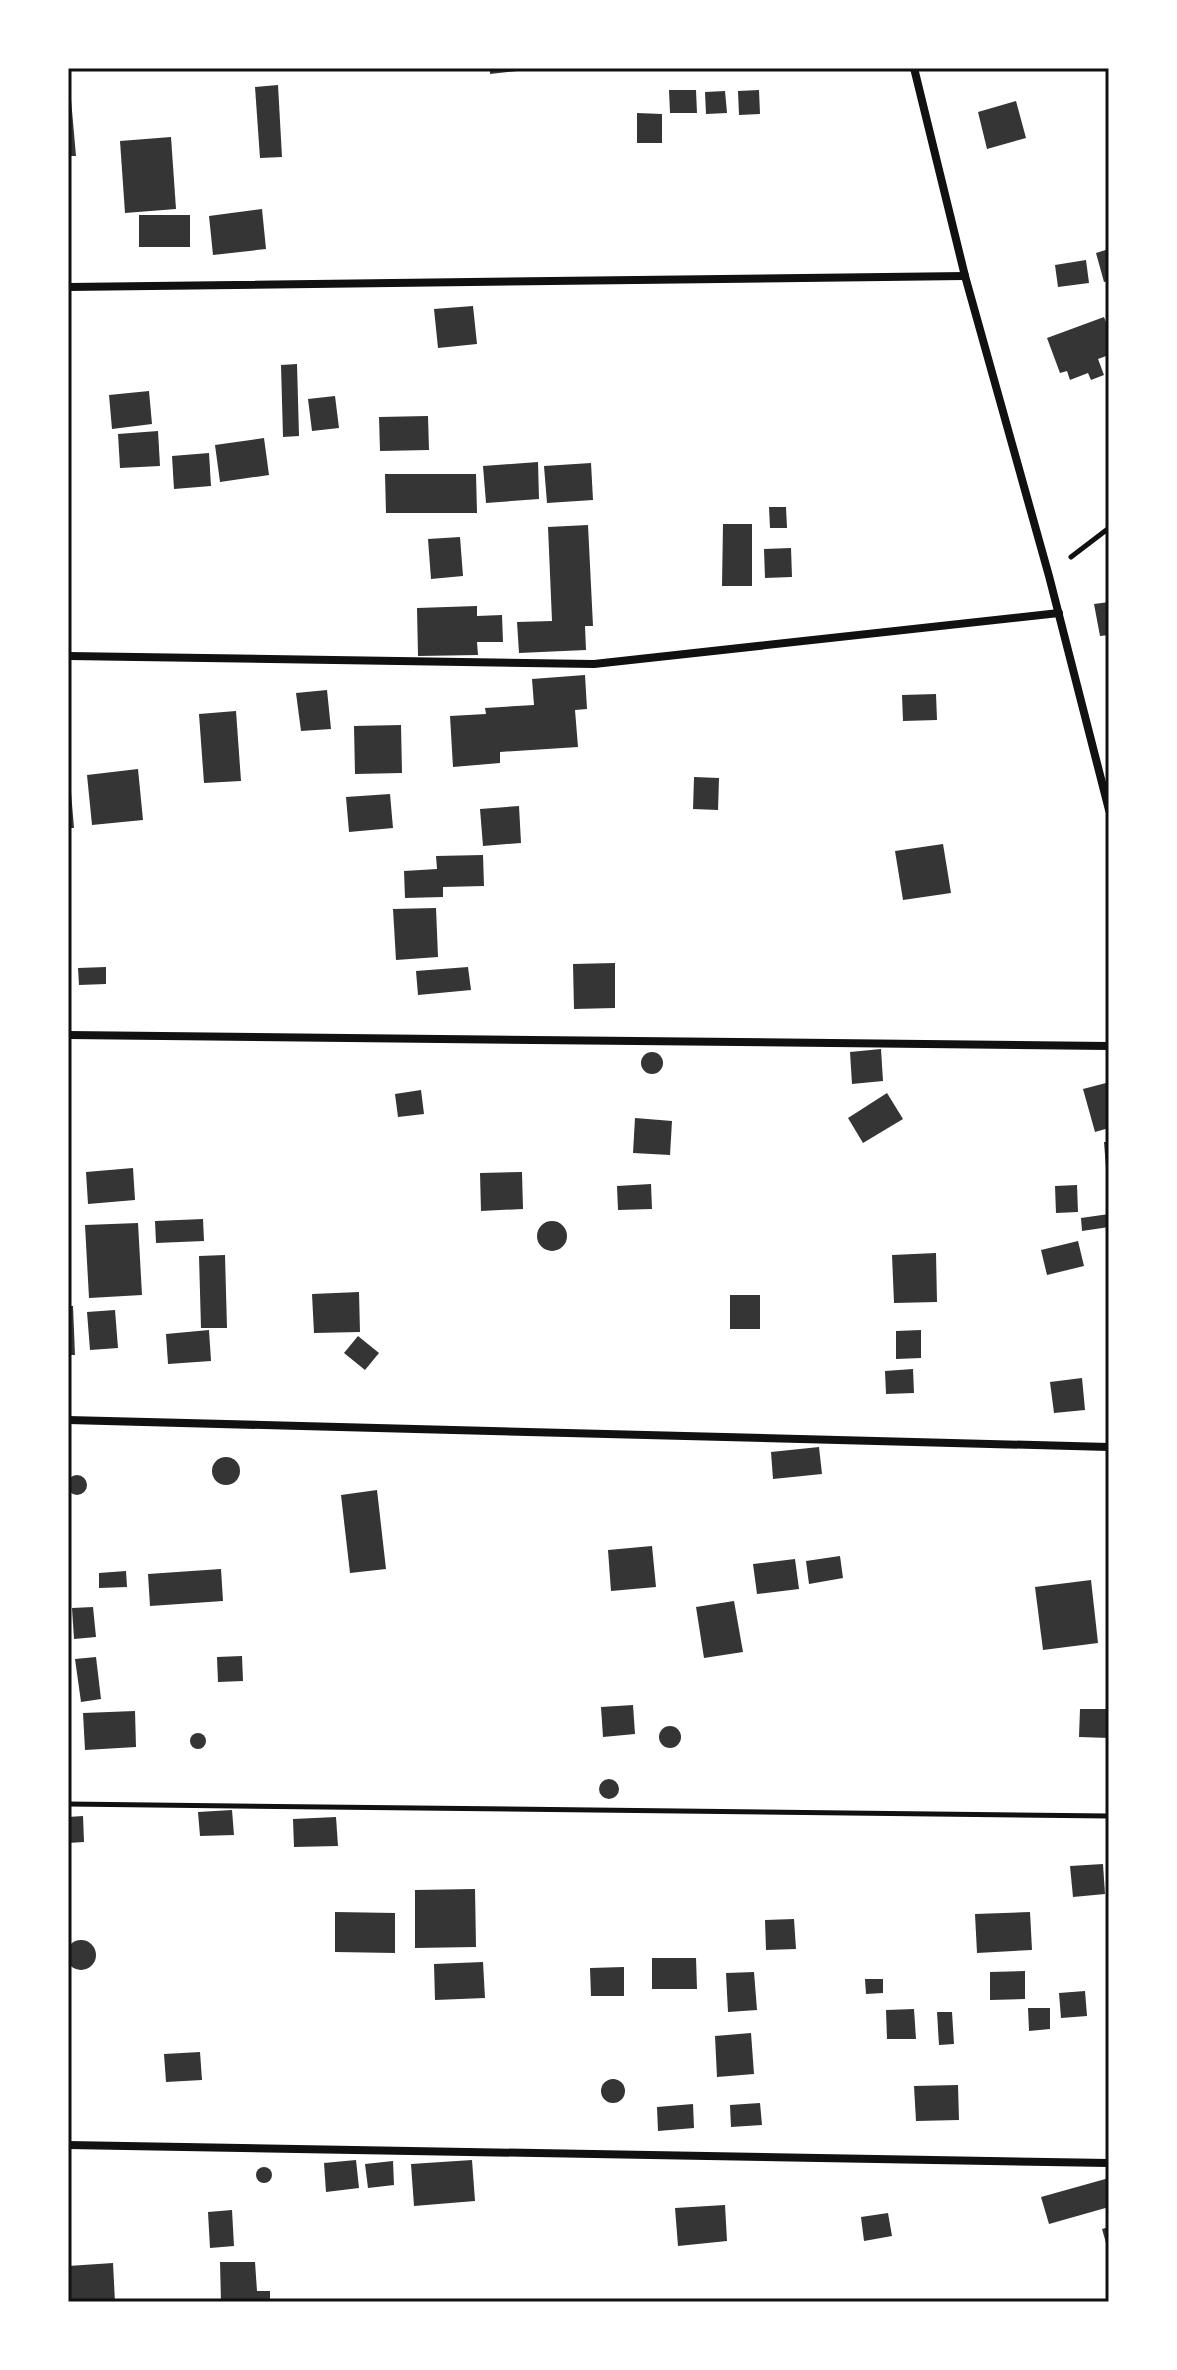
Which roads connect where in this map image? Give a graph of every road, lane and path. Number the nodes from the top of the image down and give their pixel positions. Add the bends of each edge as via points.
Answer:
1 (914, 68) edge
2 (965, 276) junction
3 (68, 287) edge
4 (1109, 528) edge
5 (1049, 576) junction
6 (1059, 613) junction
7 (68, 656) edge
8 (1109, 810) edge
9 (68, 1035) edge
10 (1109, 1046) edge
11 (68, 1420) edge
12 (1109, 1447) edge
13 (68, 1804) edge
14 (1109, 1816) edge
15 (68, 2145) edge
16 (1109, 2163) edge

1 - 2 street
2 - 3 street
2 - 5 street
4 - 5 path
5 - 6 street
6 - 7 street via 594,664
6 - 8 street
9 - 10 street
11 - 12 street
13 - 14 path
15 - 16 street

